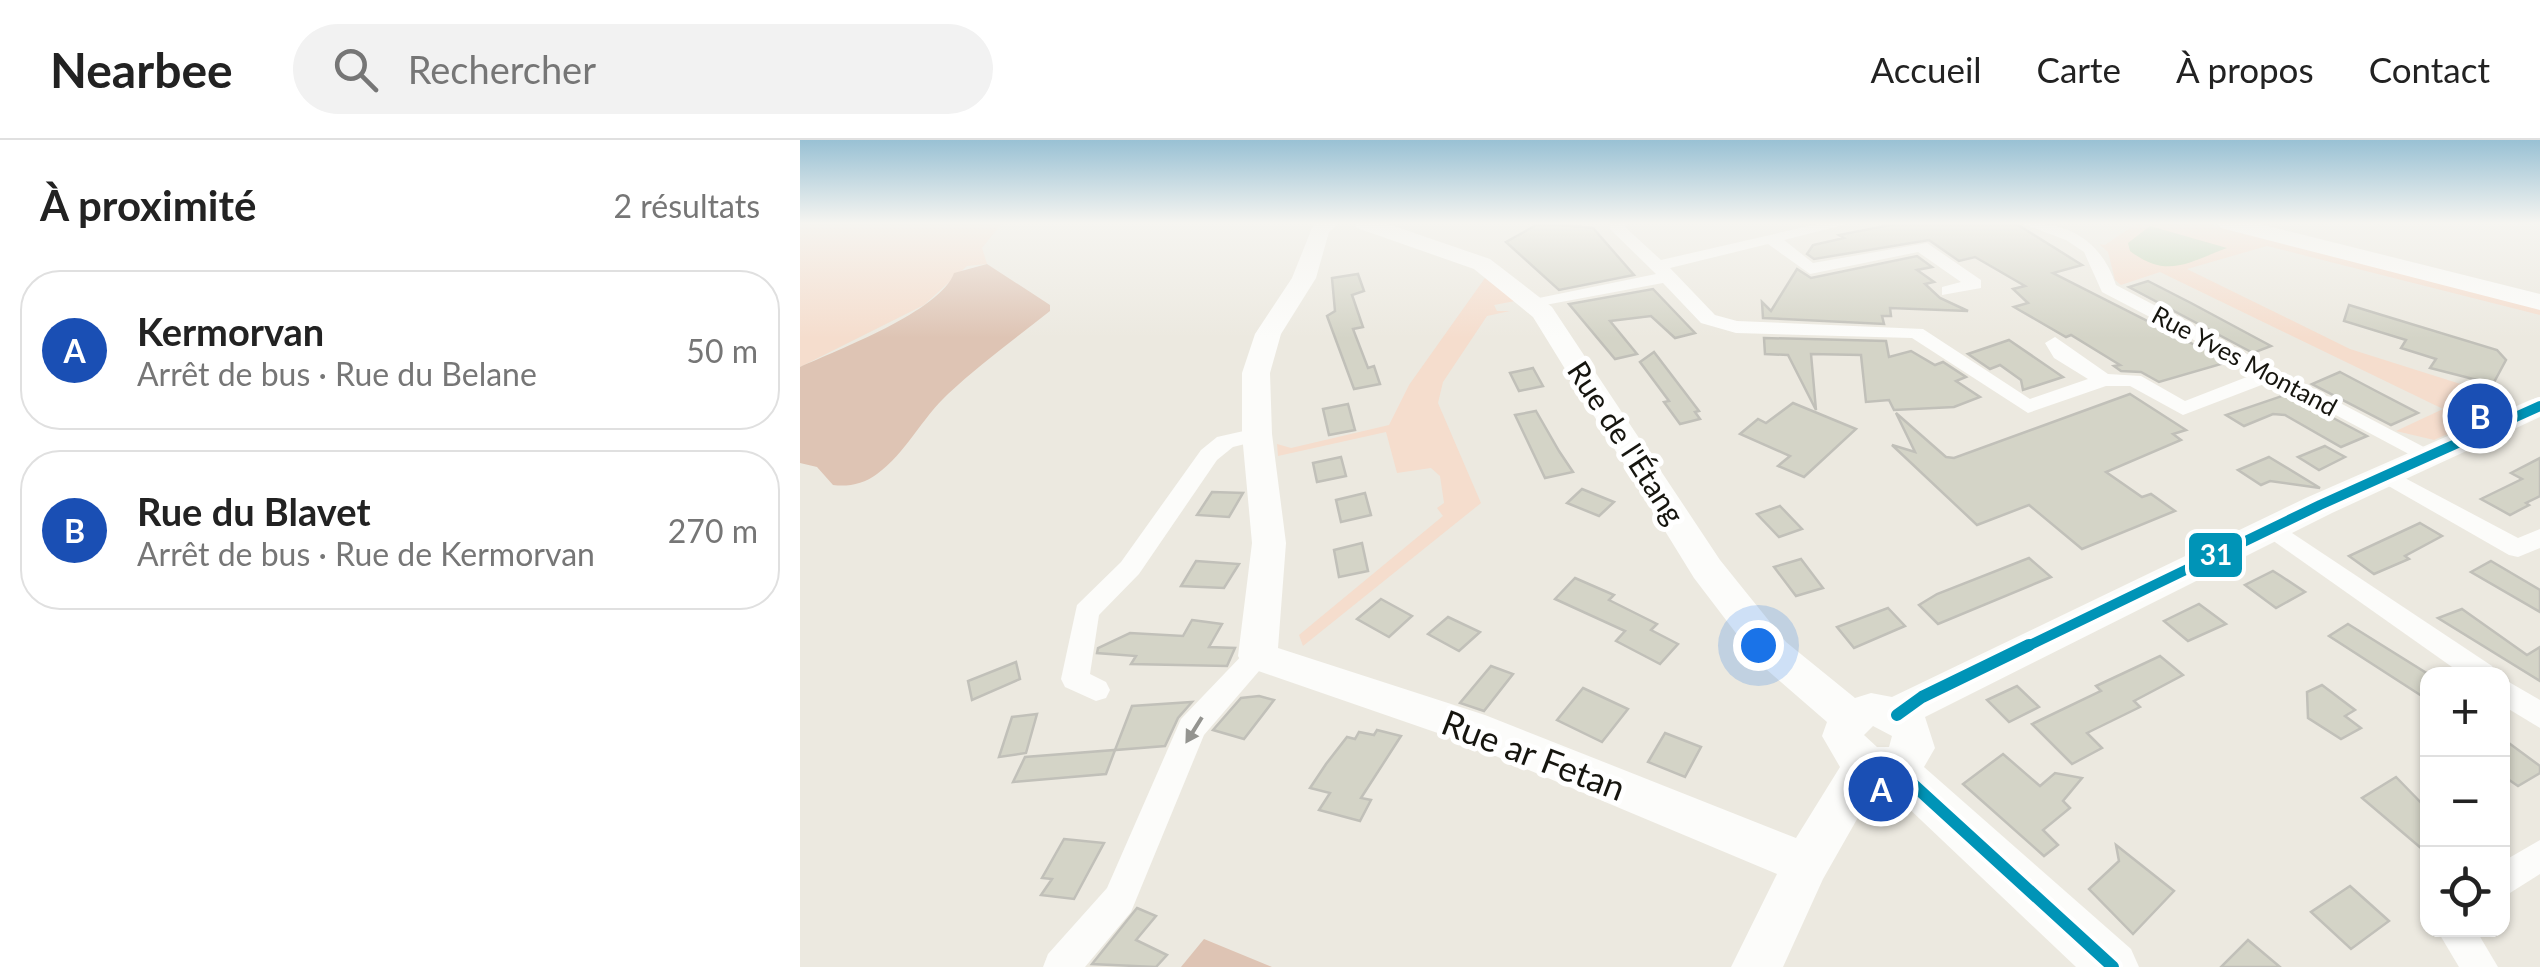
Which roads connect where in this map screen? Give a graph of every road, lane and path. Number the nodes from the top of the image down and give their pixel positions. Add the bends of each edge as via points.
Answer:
1 (1309, 262) edge
2 (1475, 262) edge
3 (1649, 262) edge
4 (1696, 262) edge
5 (1800, 262) edge
6 (1846, 262) edge
7 (1943, 262) edge
8 (2101, 262) edge
9 (2381, 262) edge
10 (1663, 272) junction
11 (1948, 291) dead end
12 (2540, 302) edge
13 (1535, 304) junction
14 (2055, 342) dead end
15 (2274, 374) junction
16 (2104, 380) junction
17 (2540, 406) edge
18 (1257, 434) junction
19 (2428, 456) junction
20 (2386, 475) junction
21 (2274, 529) junction
22 (2540, 536) edge
23 (1258, 656) junction
24 (2472, 667) edge
25 (1096, 690) dead end
26 (2510, 695) edge
27 (1897, 715) junction
28 (2540, 716) edge
29 (1850, 717) junction
30 (1879, 764) junction
31 (2540, 855) edge
32 (1806, 864) junction
33 (2510, 876) edge
34 (2460, 937) edge
35 (1062, 967) edge
36 (1757, 967) edge
37 (2113, 967) edge
38 (2480, 967) edge

1 - 18 street via 1268,334 1256,373
2 - 13 street, Rue de l'Étang
3 - 10 street
4 - 10 street
5 - 6 street via 1810,269
7 - 11 street via 1975,284
8 - 15 street, Rue Yves Montand via 2108,288
9 - 12 main road
10 - 13 street
10 - 16 street via 1708,319 1736,327 1916,333 2028,408
13 - 29 street, Rue de l'Étang via 1707,568 1772,652
14 - 16 street via 2061,354
15 - 16 street via 2184,409 2134,380
15 - 19 street, Rue Yves Montand
17 - 19 street
18 - 23 street via 1269,542
18 - 25 street via 1226,442 1209,455 1130,568 1086,612 1075,679
19 - 20 street
20 - 21 street
20 - 22 street via 2518,550
21 - 24 street
21 - 27 street via 1922,697
23 - 32 street, Rue ar Fetan via 1470,727
23 -> 35 street via 1192,728 1120,900
26 - 28 street
27 - 29 street via 1871,708
27 - 30 street via 1914,739 1910,756
29 - 30 street via 1843,736 1854,756
30 - 32 street
30 - 37 street
31 - 33 street
32 - 36 street
34 - 38 street

